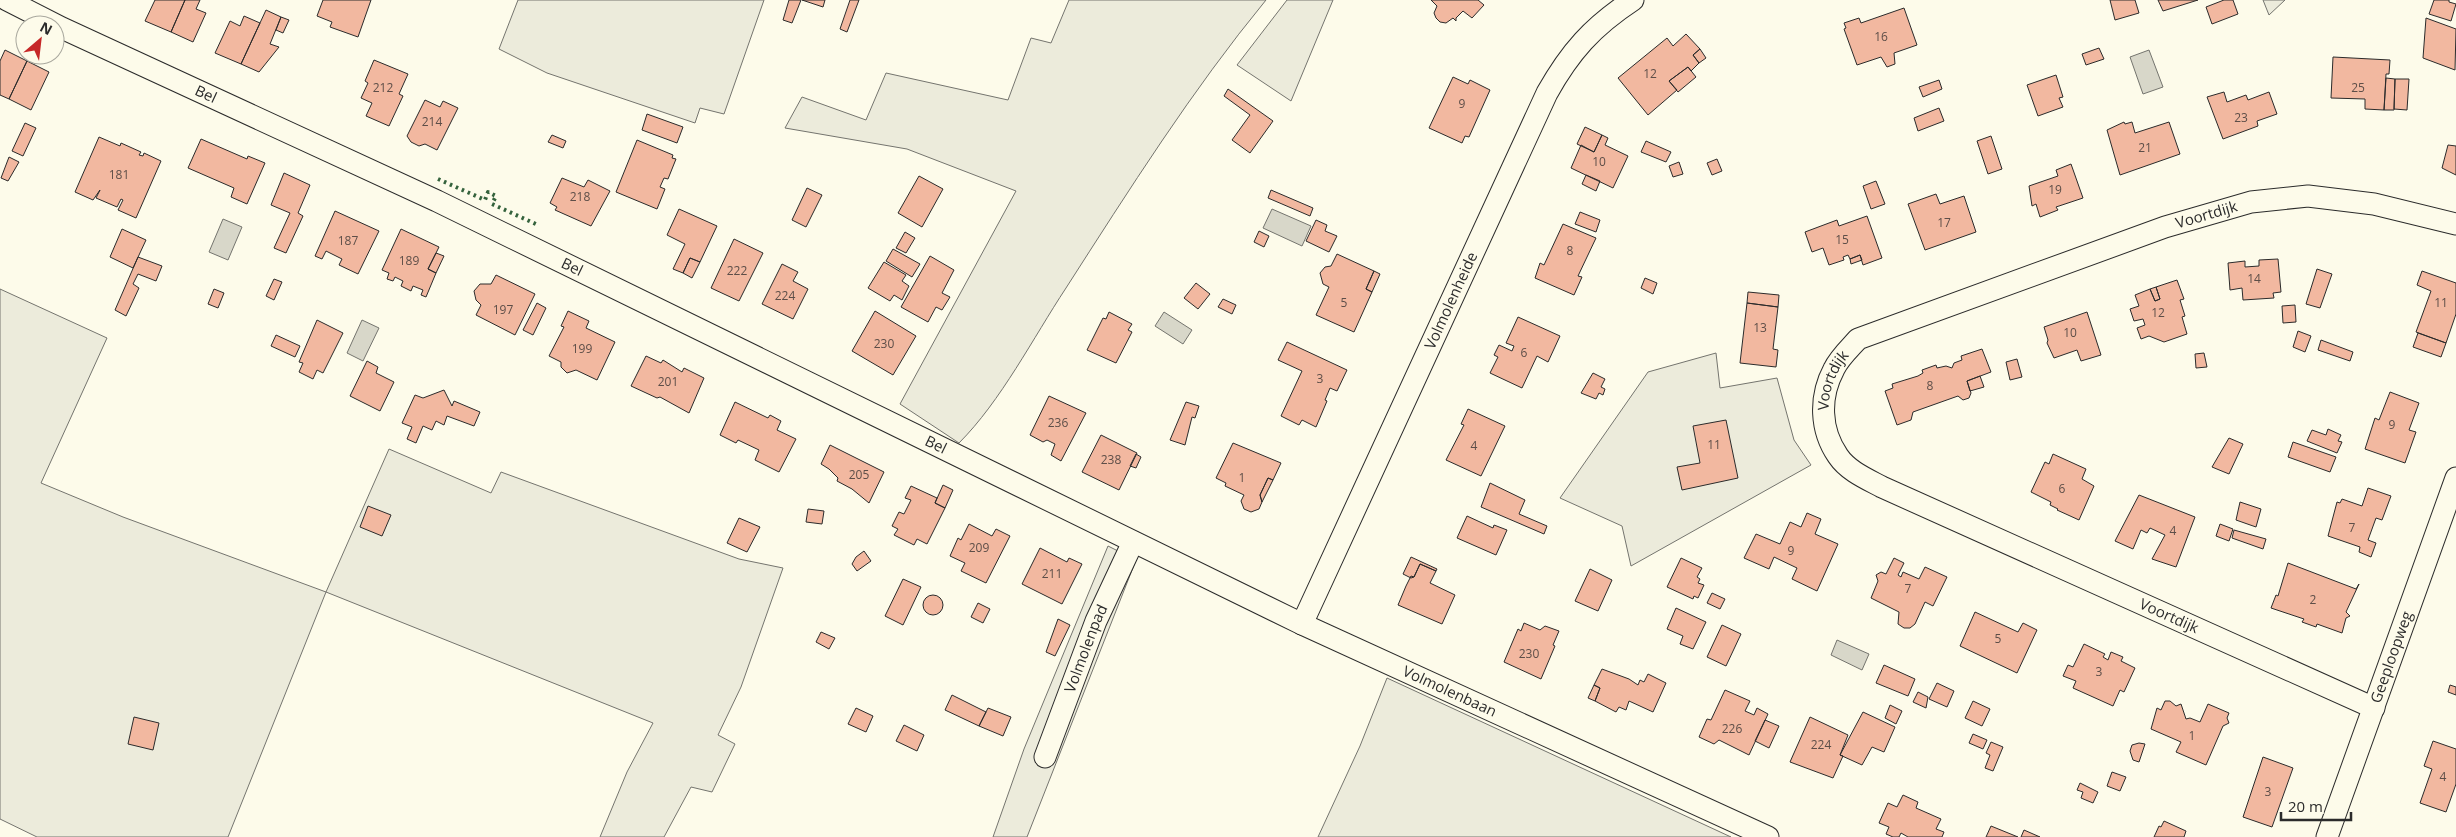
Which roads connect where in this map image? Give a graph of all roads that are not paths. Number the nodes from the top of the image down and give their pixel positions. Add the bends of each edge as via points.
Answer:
1 (7, 0) edge
2 (1633, 0) edge
3 (2456, 224) edge
4 (2456, 478) edge
5 (1133, 542) junction
6 (1302, 624) junction
7 (2374, 708) junction
8 (1045, 757) dead end
9 (1768, 837) edge
10 (2327, 837) edge

1 - 5 street, Bel via 446,205
2 - 6 street, Volmolenheide via 1598,26 1566,60 1547,94
3 - 7 street, Voortdijk via 2374,204 2308,196 2251,202 2165,228 1858,339 1834,369 1822,403 1825,428 1838,457 1866,478
4 - 7 street, Geeploopweg
5 - 6 street, Volmolenbaan
5 - 8 street, Volmolenpad via 1096,621
6 - 9 street, Volmolenbaan
7 - 10 street, Geeploopweg

